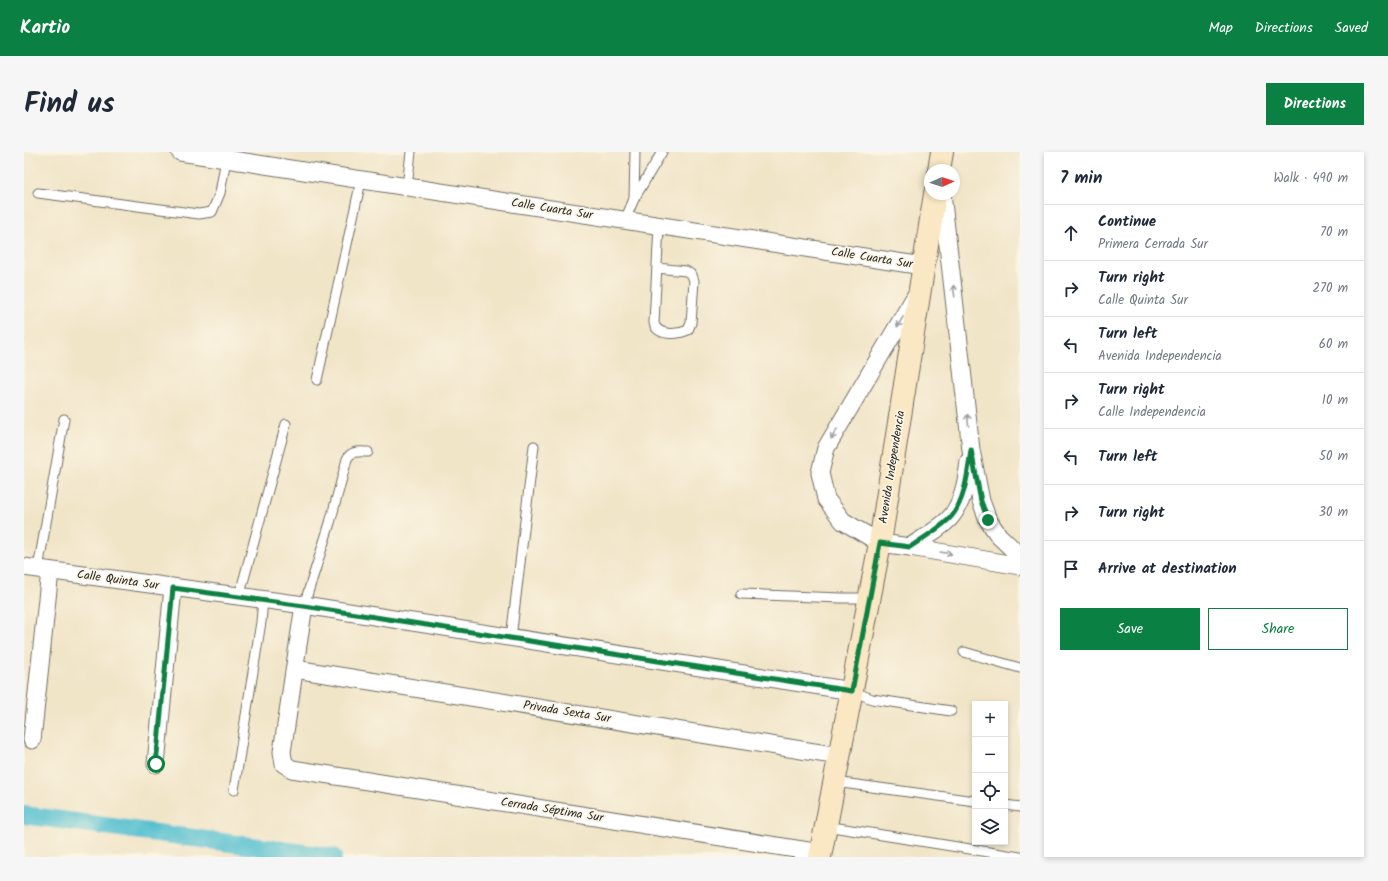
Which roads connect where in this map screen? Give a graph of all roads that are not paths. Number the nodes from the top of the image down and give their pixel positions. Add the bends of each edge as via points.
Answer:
1 (180, 152) edge
2 (411, 152) edge
3 (635, 152) edge
4 (662, 152) edge
5 (942, 152) edge
6 (226, 159) junction
7 (940, 164) edge
8 (361, 181) junction
9 (407, 187) junction
10 (38, 193) dead end
11 (634, 199) junction
12 (934, 200) edge
13 (943, 200) edge
14 (625, 220) junction
15 (659, 226) junction
16 (923, 266) junction
17 (657, 268) junction
18 (920, 288) junction
19 (317, 380) dead end
20 (64, 419) dead end
21 (286, 424) dead end
22 (534, 446) dead end
23 (971, 450) junction
24 (368, 452) dead end
25 (880, 543) junction
26 (910, 547) junction
27 (1020, 556) edge
28 (1020, 566) edge
29 (37, 569) edge
30 (173, 588) junction
31 (741, 594) dead end
32 (239, 597) junction
33 (870, 598) junction
34 (263, 600) junction
35 (304, 606) junction
36 (511, 638) junction
37 (964, 652) dead end
38 (1020, 668) edge
39 (295, 669) junction
40 (852, 691) junction
41 (951, 711) dead end
42 (32, 740) dead end
43 (839, 756) junction
44 (156, 764) dead end
45 (834, 782) junction
46 (234, 790) dead end
47 (972, 801) edge
48 (1008, 805) edge
49 (1020, 807) edge
50 (826, 826) junction
51 (821, 855) edge
52 (1020, 857) edge

1 - 6 street, Calle Cuarta Sur
2 - 9 lane
3 - 11 lane
4 - 11 lane
5 - 7 main road
6 - 8 street, Calle Cuarta Sur
6 - 10 lane via 220,193 212,212 199,214
8 - 9 street, Calle Cuarta Sur
8 - 19 lane
9 - 14 street, Calle Cuarta Sur
11 - 14 lane
12 - 16 main road, Avenida Independencia
23 -> 13 street
14 - 15 street, Calle Cuarta Sur
15 - 16 street, Calle Cuarta Sur
15 - 17 lane
16 - 18 main road, Avenida Independencia
17 - 17 lane via 686,271 692,275 694,281 691,323 688,330 681,333 660,332 655,328
18 - 25 main road, Avenida Independencia
18 -> 25 street via 826,448 820,474 826,499 843,521
20 - 29 lane
21 - 32 lane
22 - 36 lane
23 - 26 street via 967,479 956,508 949,519
23 - 27 street via 981,501 988,520 999,536
24 - 35 lane via 349,454
25 - 26 street
25 - 33 main road, Avenida Independencia
26 -> 28 street
29 - 30 street, Calle Quinta Sur
29 - 42 street
30 - 32 street, Calle Quinta Sur
30 - 44 street
31 - 33 lane
32 - 34 street, Calle Quinta Sur
33 - 40 main road, Avenida Independencia
34 - 35 street, Calle Quinta Sur
34 - 46 lane
35 - 36 street, Calle Quinta Sur
35 - 39 street
36 - 40 street, Calle Quinta Sur
37 - 38 lane
39 - 43 street, Privada Sexta Sur
39 - 51 street, Cerrada Séptima Sur via 282,752 284,764 292,769
40 - 41 lane via 872,698
40 - 43 main road, Avenida Independencia
43 - 45 main road, Avenida Independencia
45 - 47 lane
45 - 50 main road, Avenida Independencia
48 - 49 lane
50 - 51 main road, Avenida Independencia
50 - 52 lane

